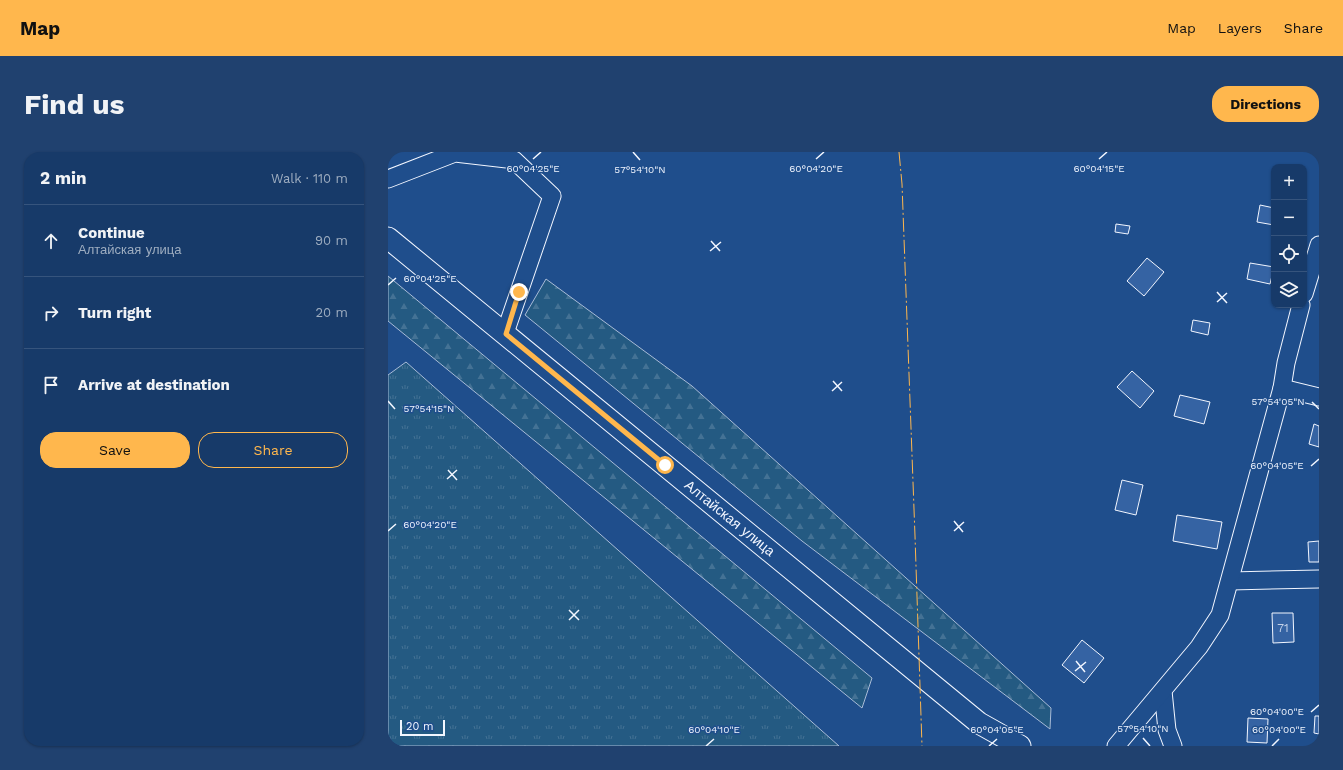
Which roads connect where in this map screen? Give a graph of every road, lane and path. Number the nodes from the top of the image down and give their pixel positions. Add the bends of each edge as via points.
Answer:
1 (388, 179) edge
2 (388, 238) edge
3 (1319, 245) edge
4 (1307, 284) edge
5 (1300, 308) edge
6 (506, 334) junction
7 (1282, 388) junction
8 (1319, 397) edge
9 (1319, 579) edge
10 (1230, 581) junction
11 (1163, 690) junction
12 (979, 723) junction
13 (998, 746) edge
14 (1020, 746) edge
15 (1116, 746) edge
16 (1173, 746) edge

1 - 6 street via 455,153 514,160 552,196
2 - 6 main road, Алтайская улица
3 - 4 street
5 - 7 street
6 - 12 main road, Алтайская улица
7 - 8 street
7 - 10 street
9 - 10 street
10 - 11 street via 1220,615 1199,647
11 - 15 street
11 - 16 street via 1166,730
12 - 13 street
12 - 14 main road, Алтайская улица

